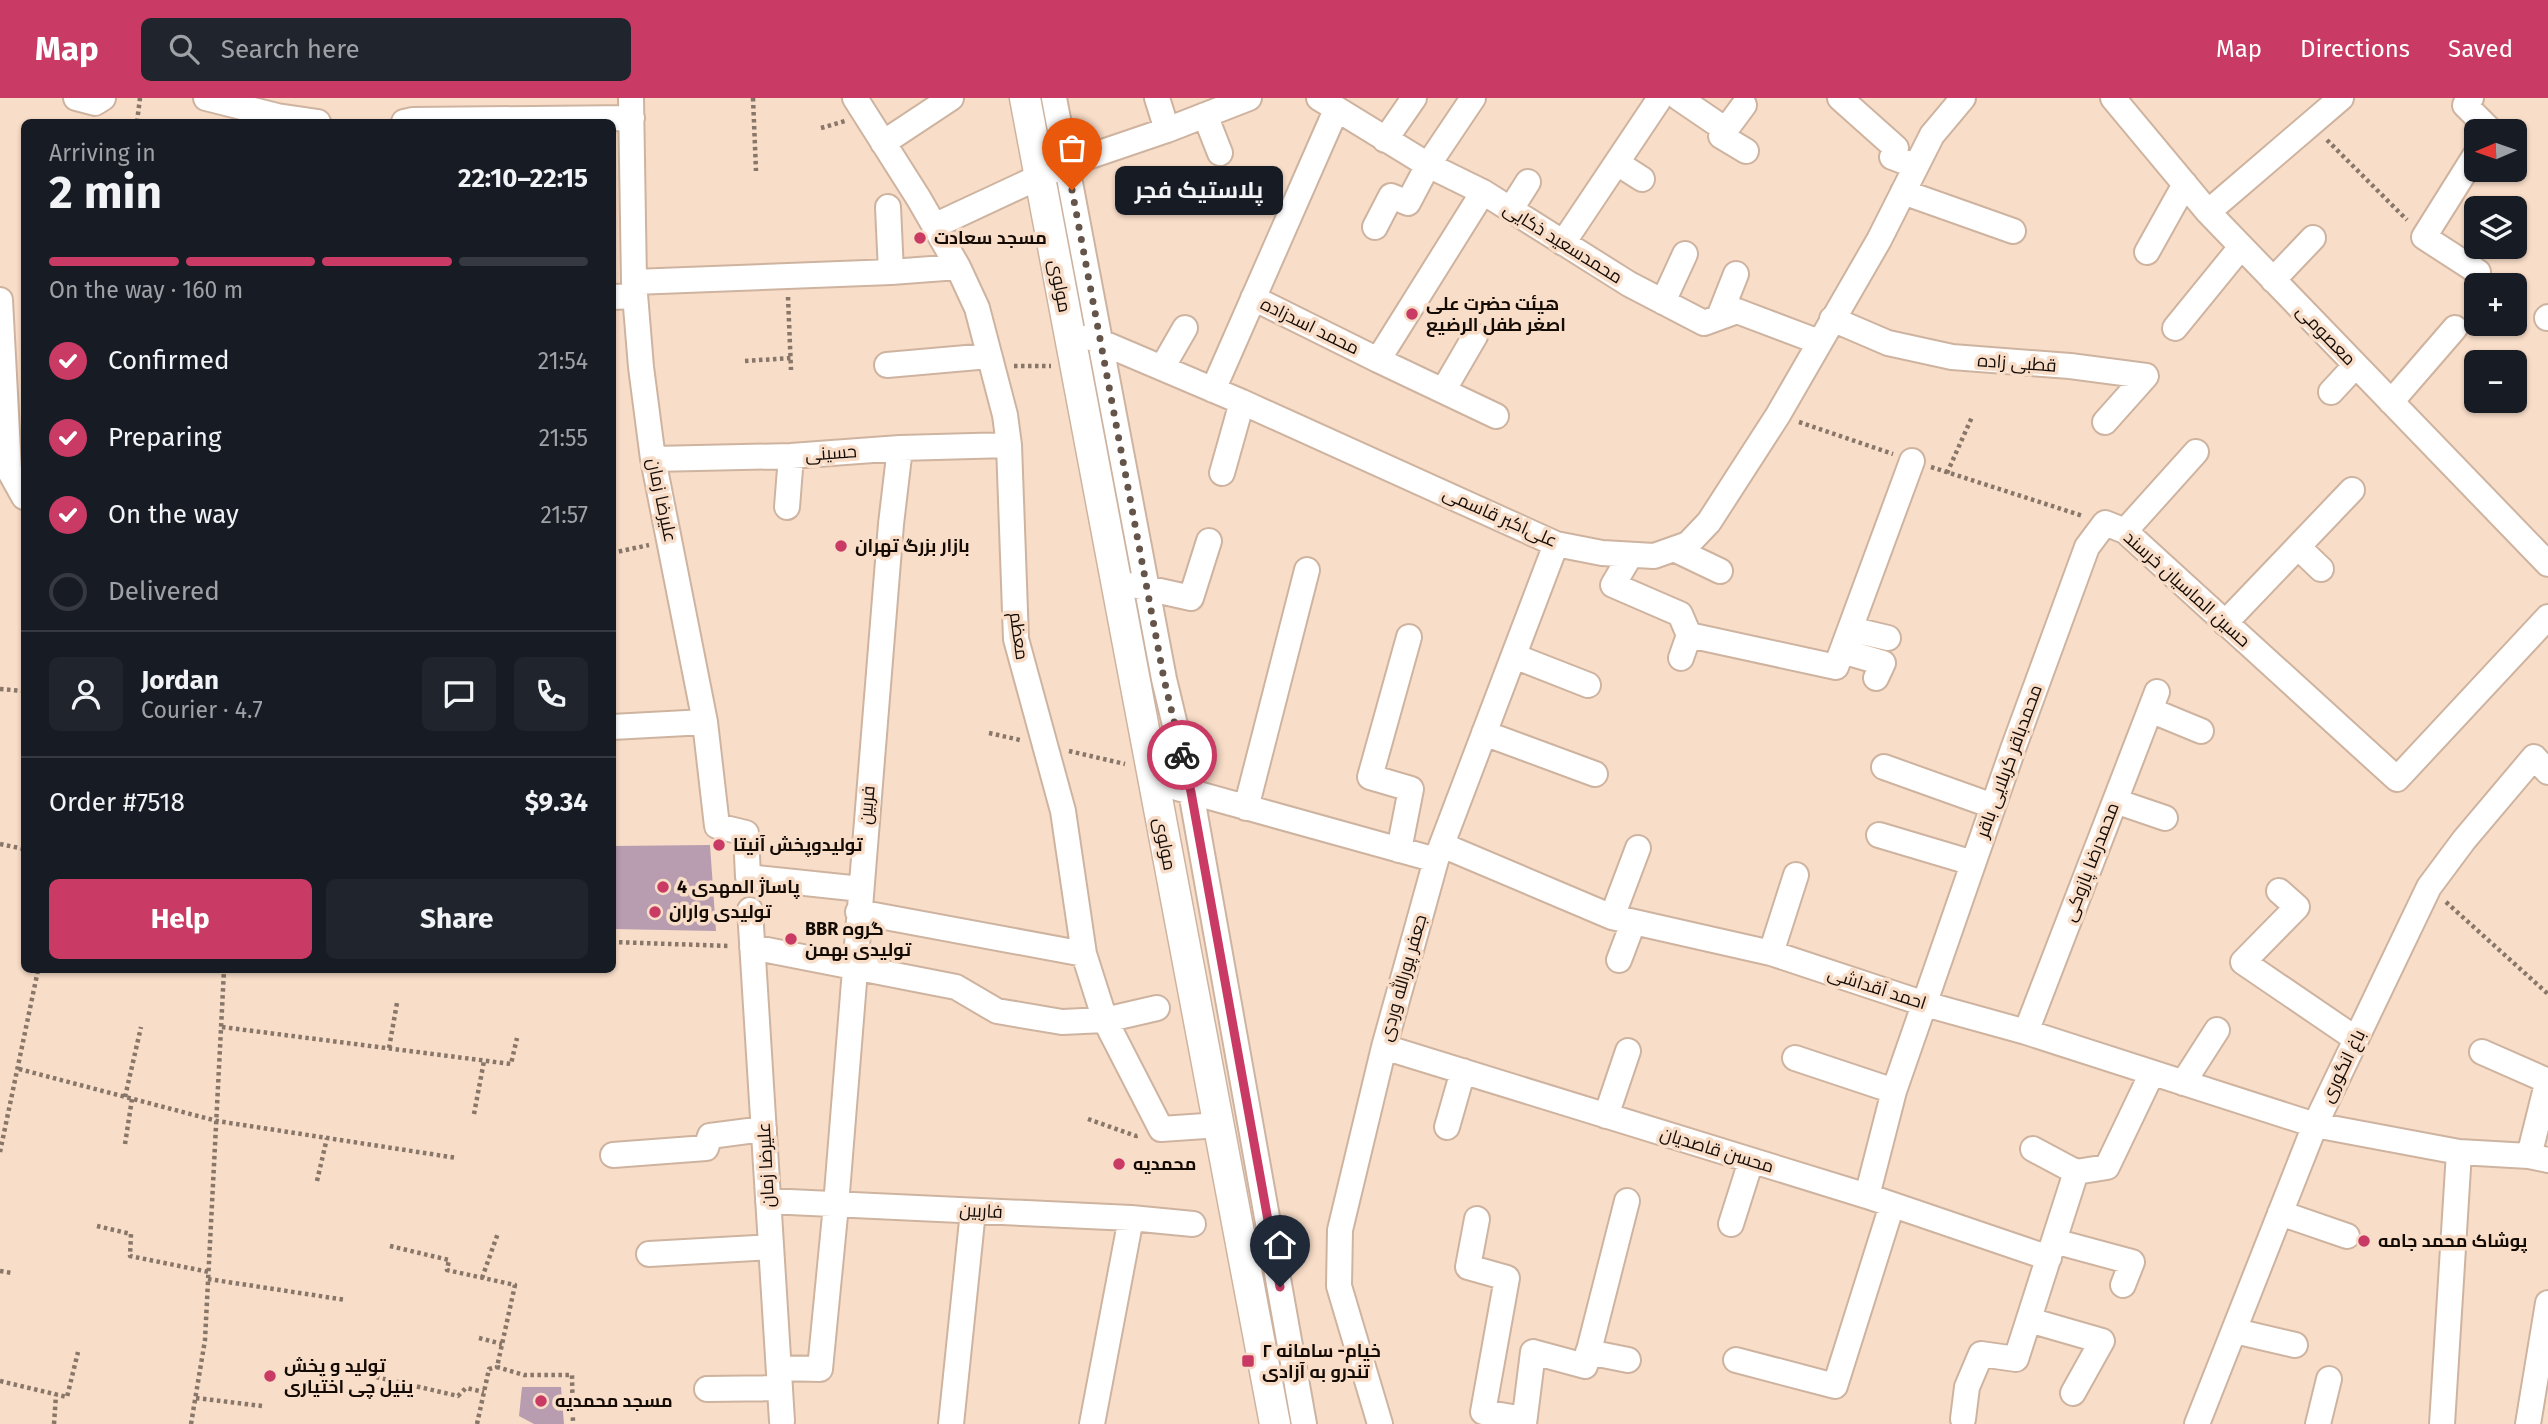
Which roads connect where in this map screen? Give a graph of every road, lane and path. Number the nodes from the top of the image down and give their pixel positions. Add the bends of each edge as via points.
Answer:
1 (76, 98) edge
2 (103, 98) edge
3 (140, 98) edge
4 (206, 98) edge
5 (752, 98) edge
6 (855, 98) edge
7 (951, 98) edge
8 (1025, 98) edge
9 (1055, 98) edge
10 (1157, 98) edge
11 (1249, 98) edge
12 (1414, 98) edge
13 (1473, 98) edge
14 (1660, 98) edge
15 (1679, 98) edge
16 (1840, 98) edge
17 (1963, 98) edge
18 (2113, 98) edge
19 (2341, 98) edge
20 (2471, 98) edge
21 (1327, 104) edge
22 (1744, 105) dead end
23 (631, 108) edge
24 (1205, 116) junction
25 (137, 119) edge
26 (298, 119) edge
27 (431, 119) edge
28 (2479, 119) edge
29 (2312, 124) junction
30 (1167, 130) junction
31 (1726, 130) junction
32 (1385, 140) junction
33 (883, 143) junction
34 (1746, 151) dead end
35 (1220, 153) dead end
36 (1617, 163) junction
37 (1067, 164) junction
38 (1428, 165) junction
39 (1916, 166) junction
40 (756, 171) dead end
41 (2464, 174) edge
42 (1039, 176) junction
43 (1642, 179) dead end
44 (1528, 183) dead end
45 (2185, 184) junction
46 (1483, 192) junction
47 (1903, 192) junction
48 (888, 207) dead end
49 (1511, 209) junction
50 (2208, 212) junction
51 (934, 226) junction
52 (1375, 227) dead end
53 (2013, 231) dead end
54 (2424, 237) junction
55 (2313, 238) dead end
56 (1563, 243) junction
57 (2241, 247) junction
58 (2147, 252) dead end
59 (1685, 254) dead end
60 (958, 267) junction
61 (891, 272) junction
62 (2478, 272) dead end
63 (1736, 274) dead end
64 (787, 275) junction
65 (2273, 280) junction
66 (627, 292) edge
67 (1253, 298) junction
68 (1663, 302) junction
69 (9, 315) edge
70 (1719, 317) junction
71 (1832, 319) junction
72 (1185, 328) dead end
73 (2175, 328) dead end
74 (2455, 328) dead end
75 (1068, 329) junction
76 (1475, 336) dead end
77 (1100, 342) junction
78 (1819, 342) junction
79 (791, 358) junction
80 (1378, 360) junction
81 (745, 361) dead end
82 (991, 361) junction
83 (887, 365) dead end
84 (2356, 365) junction
85 (1075, 366) junction
86 (1162, 368) junction
87 (791, 370) dead end
88 (1213, 390) junction
89 (1443, 391) junction
90 (2332, 393) dead end
91 (1242, 402) junction
92 (2391, 402) junction
93 (1778, 415) junction
94 (1496, 416) dead end
95 (1972, 417) dead end
96 (2105, 422) dead end
97 (1009, 445) junction
98 (900, 448) junction
99 (2196, 452) dead end
100 (791, 456) junction
101 (653, 459) junction
102 (1912, 461) junction
103 (1947, 472) junction
104 (1223, 473) dead end
105 (2352, 490) dead end
106 (21, 492) edge
107 (787, 507) dead end
108 (2115, 527) junction
109 (670, 541) junction
110 (1209, 541) dead end
111 (1556, 544) junction
112 (2298, 547) junction
113 (1674, 549) junction
114 (616, 552) edge
115 (1630, 556) junction
116 (2548, 564) edge
117 (2321, 569) dead end
118 (1307, 570) dead end
119 (1720, 571) dead end
120 (1115, 580) junction
121 (1147, 588) junction
122 (2548, 617) edge
123 (2225, 623) junction
124 (1409, 637) dead end
125 (1888, 638) dead end
126 (1843, 649) junction
127 (1514, 656) junction
128 (1876, 678) dead end
129 (1588, 685) dead end
130 (0, 689) edge
131 (21, 691) edge
132 (705, 722) junction
133 (616, 727) edge
134 (2201, 731) dead end
135 (1485, 733) junction
136 (1045, 746) junction
137 (1884, 767) dead end
138 (2548, 772) edge
139 (1595, 774) dead end
140 (1152, 776) junction
141 (1191, 792) junction
142 (2115, 801) junction
143 (1993, 806) junction
144 (1246, 807) junction
145 (2165, 818) dead end
146 (1879, 835) dead end
147 (0, 844) edge
148 (21, 848) edge
149 (1638, 848) dead end
150 (1399, 850) junction
151 (1439, 853) junction
152 (1973, 863) junction
153 (1796, 875) dead end
154 (2429, 887) junction
155 (2279, 891) dead end
156 (859, 901) junction
157 (750, 910) dead end
158 (1622, 920) junction
159 (616, 942) edge
160 (752, 947) junction
161 (1771, 953) junction
162 (1084, 954) junction
163 (1619, 960) dead end
164 (854, 967) junction
165 (37, 973) edge
166 (224, 973) edge
167 (2548, 993) edge
168 (397, 1003) dead end
169 (1924, 1004) junction
170 (1157, 1008) dead end
171 (1105, 1020) junction
172 (141, 1027) dead end
173 (222, 1027) junction
174 (2217, 1030) dead end
175 (2026, 1032) junction
176 (517, 1038) dead end
177 (2356, 1039) junction
178 (1384, 1047) junction
179 (389, 1048) junction
180 (1628, 1051) dead end
181 (2482, 1052) dead end
182 (1795, 1058) dead end
183 (484, 1061) junction
184 (19, 1069) junction
185 (1463, 1071) junction
186 (2152, 1073) junction
187 (2548, 1080) edge
188 (2183, 1083) junction
189 (1894, 1091) junction
190 (125, 1097) junction
191 (132, 1099) junction
192 (474, 1114) dead end
193 (1606, 1116) junction
194 (1088, 1119) dead end
195 (217, 1121) junction
196 (1220, 1125) junction
197 (2315, 1125) junction
198 (1447, 1127) dead end
199 (764, 1129) junction
200 (1161, 1129) junction
201 (327, 1138) junction
202 (125, 1144) dead end
203 (2034, 1149) dead end
204 (0, 1152) edge
205 (2459, 1152) junction
206 (613, 1155) dead end
207 (457, 1158) dead end
208 (2539, 1158) edge
209 (1751, 1161) junction
210 (2076, 1172) junction
211 (317, 1181) dead end
212 (1867, 1196) junction
213 (768, 1201) junction
214 (1627, 1201) dead end
215 (835, 1205) junction
216 (1892, 1205) junction
217 (974, 1211) junction
218 (2280, 1213) junction
219 (1131, 1218) junction
220 (1477, 1219) dead end
221 (1193, 1224) dead end
222 (1731, 1224) dead end
223 (97, 1226) dead end
224 (498, 1233) dead end
225 (2347, 1236) dead end
226 (390, 1246) dead end
227 (771, 1247) junction
228 (2052, 1249) junction
229 (649, 1254) dead end
230 (0, 1270) edge
231 (209, 1272) junction
232 (12, 1273) dead end
233 (482, 1278) junction
234 (208, 1279) junction
235 (2123, 1285) dead end
236 (346, 1300) dead end
237 (2548, 1303) edge
238 (2029, 1320) junction
239 (2235, 1331) junction
240 (479, 1338) dead end
241 (502, 1344) junction
242 (2295, 1345) dead end
243 (78, 1352) dead end
244 (1588, 1352) junction
245 (1628, 1360) dead end
246 (1736, 1360) dead end
247 (497, 1367) junction
248 (376, 1377) dead end
249 (779, 1378) junction
250 (2329, 1379) dead end
251 (0, 1381) edge
252 (707, 1389) dead end
253 (484, 1392) junction
254 (2073, 1393) dead end
255 (56, 1395) junction
256 (196, 1398) junction
257 (2539, 1400) edge
258 (262, 1406) dead end
259 (1964, 1419) dead end
260 (1524, 1421) edge
261 (789, 1423) edge
262 (54, 1424) edge
263 (191, 1424) edge
264 (477, 1424) edge
265 (573, 1424) edge
266 (951, 1424) edge
267 (1092, 1424) edge
268 (1275, 1424) edge
269 (1304, 1424) edge
270 (1380, 1424) edge
271 (2197, 1424) edge
272 (2318, 1424) edge
273 (2442, 1424) edge
274 (2528, 1424) edge

1 - 2 street via 95,103
3 - 25 path
4 - 26 street
5 - 40 path
6 - 33 street, معظم
7 - 33 street
8 - 42 main road, مولوی
9 - 37 street
10 - 30 street
11 - 24 street
12 - 32 street
13 - 38 street
14 - 36 street
15 - 31 street
16 - 39 street via 1896,148 1892,157
17 - 39 street, علی‌اکبر قاسمی via 1932,135
18 - 45 street, معصومی
19 - 29 street
20 - 28 street via 2465,105
21 - 32 street, محمدسعید ذکایی
21 - 67 street
22 - 31 street
23 - 27 street
23 - 66 street, علیرضا زمان
24 - 30 street
24 - 35 street
29 - 50 street
29 - 54 path
30 - 37 street
31 - 34 street via 1721,136
32 - 38 street, محمدسعید ذکایی
33 - 51 street, معظم
36 - 43 street
36 - 56 street
37 - 42 street
37 - 77 street
38 - 46 street, محمدسعید ذکایی
38 - 52 street via 1408,203 1391,195
39 - 47 street, علی‌اکبر قاسمی
41 - 54 street
42 - 51 street
42 - 75 main road, مولوی
44 - 49 street
45 - 50 street, معصومی
45 - 58 street
46 - 49 street, محمدسعید ذکایی
46 - 80 street, محمد اسدزاده
47 - 53 street
47 - 71 street, علی‌اکبر قاسمی
48 - 61 street
49 - 56 street, محمدسعید ذکایی
50 - 57 street, معصومی
51 - 60 street, معظم
54 - 62 street
55 - 65 street
56 - 68 street, محمدسعید ذکایی
57 - 65 street, معصومی
57 - 73 street
59 - 68 street
60 - 61 street
60 - 82 street, معظم via 977,308
61 - 64 street
63 - 70 street
64 - 66 street
64 - 79 path
65 - 84 street, معصومی
66 - 101 street, علیرضا زمان
67 - 80 street, محمد اسدزاده
67 - 88 street
68 - 70 street, محمدسعید ذکایی via 1704,323
69 - 106 street via 9,470
70 - 78 street, محمدسعید ذکایی via 1737,311
71 - 78 street, علی‌اکبر قاسمی
71 - 96 street, قطبی زاده via 1888,343 1952,358 2149,368
72 - 86 street
74 - 92 street
75 - 77 street, علی‌اکبر قاسمی
75 - 85 main road, مولوی
76 - 89 street
77 - 86 street, علی‌اکبر قاسمی
77 - 121 street
78 - 93 street, علی‌اکبر قاسمی
79 - 81 path
79 - 87 path
80 - 89 street
82 - 83 street
82 - 85 path
82 - 97 street, معظم
84 - 90 street
84 - 92 street, معصومی
85 - 120 main road, مولوی
86 - 88 street, علی‌اکبر قاسمی
88 - 91 street, علی‌اکبر قاسمی
89 - 94 street
91 - 104 street
91 - 111 street, علی‌اکبر قاسمی
92 - 116 street, معصومی
93 - 102 path, حسین الماسیان خرسند
93 - 113 street, علی‌اکبر قاسمی via 1709,522 1688,544
95 - 103 path
97 - 98 street, حسینی
97 - 136 street, معظم via 1016,639
98 - 100 street, حسینی
98 - 156 street, فربین
99 - 108 street, محمدباقر کربلایی باقر
100 - 101 street, حسینی
100 - 107 street
101 - 109 street, علیرضا زمان
102 - 103 path, حسین الماسیان خرسند
102 - 126 street
103 - 108 path, حسین الماسیان خرسند
105 - 112 street
108 - 123 street, حسین الماسیان خرسند
108 - 143 street, محمدباقر کربلایی باقر via 2087,547
109 - 114 path
109 - 132 street, علیرضا زمان
110 - 121 street via 1191,597
111 - 115 street, علی‌اکبر قاسمی
111 - 127 street, جعفر پورالله وردی
112 - 117 street
112 - 123 street
113 - 115 street, علی‌اکبر قاسمی via 1654,556
113 - 119 street
115 - 126 street via 1613,585 1680,614 1685,647
118 - 144 street
120 - 121 street
120 - 140 main road, مولوی
121 - 141 street
122 - 123 street, حسین الماسیان خرسند via 2397,779
124 - 150 street via 1370,777 1411,789
125 - 126 street
126 - 128 street via 1883,663
127 - 129 street
127 - 135 street, جعفر پورالله وردی
130 - 131 path
132 - 133 street
132 - 156 street, علیرضا زمان via 717,826 746,833 748,877
134 - 142 street, محمدرضا پازوکی via 2154,701
135 - 139 street
135 - 151 street, جعفر پورالله وردی
136 - 140 path
136 - 162 street, معظم via 1063,811
137 - 143 street
138 - 154 street, باغ انگوری via 2533,757
140 - 141 street, احمد آقداشی
140 - 196 main road, مولوی
141 - 144 street, احمد آقداشی
141 - 269 street
142 - 145 street
142 - 175 street, محمدرضا پازوکی
143 - 152 street, محمدباقر کربلایی باقر
144 - 150 street, احمد آقداشی
146 - 152 street
147 - 148 path
149 - 158 street
150 - 151 street, احمد آقداشی
151 - 158 street, احمد آقداشی
151 - 178 street, جعفر پورالله وردی
152 - 169 street, محمدباقر کربلایی باقر
153 - 161 street
154 - 167 path
154 - 177 street, باغ انگوری
155 - 177 street via 2297,908 2243,962
156 - 162 street
156 - 164 street, فربین
157 - 160 street, علیرضا زمان
158 - 161 street, احمد آقداشی
158 - 163 street
159 - 160 path
160 - 164 street
160 - 199 street, علیرضا زمان
161 - 169 street, احمد آقداشی
162 - 171 street, معظم
164 - 171 street via 956,987 997,1011 1062,1022
164 - 215 street, فربین
165 - 184 path
166 - 173 path
168 - 179 path
169 - 175 street, احمد آقداشی
169 - 189 street, محمدباقر کربلایی باقر
170 - 171 street
171 - 200 street, معظم
172 - 190 path
173 - 179 path
173 - 195 path
174 - 188 street
175 - 186 street, احمد آقداشی
176 - 183 path via 512,1065
177 - 197 street, باغ انگوری
178 - 185 street, محسن قاصدیان
178 - 270 street, جعفر پورالله وردی via 1340,1230 1339,1286
179 - 183 path
180 - 193 street
181 - 187 street
182 - 189 street
183 - 192 path
184 - 190 path
184 - 204 path
185 - 193 street, محسن قاصدیان
185 - 198 street
186 - 188 street, احمد آقداشی
186 - 210 street via 2107,1167
187 - 208 street
188 - 197 street, احمد آقداشی
189 - 212 street, محمدباقر کربلایی باقر
190 - 191 path
191 - 195 path
191 - 202 path
193 - 209 street, محسن قاصدیان
194 - 200 path via 1136,1136
195 - 201 path
195 - 231 path
196 - 200 street
196 - 268 main road, مولوی
197 - 205 street, احمد آقداشی
197 - 218 street, باغ انگوری
199 - 206 street via 710,1136 706,1148
199 - 213 street, علیرضا زمان
201 - 207 path
201 - 211 path
203 - 210 street
205 - 208 street, احمد آقداشی
205 - 273 street
209 - 212 street, محسن قاصدیان
209 - 222 street
210 - 228 street
212 - 216 street, محسن قاصدیان
213 - 215 street, فاربین
213 - 227 street, علیرضا زمان
214 - 244 street
215 - 217 street, فاربین
215 - 249 street, فربین via 820,1369
216 - 228 street, محسن قاصدیان
216 - 246 street via 1835,1387
217 - 219 street, فاربین
217 - 266 street
218 - 225 street
218 - 239 street, باغ انگوری
219 - 221 street, فاربین
219 - 267 street
220 - 260 street via 1468,1267 1507,1278 1483,1412
223 - 231 path via 131,1234 130,1256
224 - 233 path
226 - 233 path via 449,1260 447,1270
227 - 229 street
227 - 249 street, علیرضا زمان
228 - 235 street, محسن قاصدیان via 2132,1262
228 - 238 street
230 - 232 path
231 - 234 path
233 - 241 path via 515,1285
234 - 236 path
234 - 256 path
237 - 257 street
238 - 254 street via 2102,1341
238 - 259 street via 2016,1359 1981,1354 1967,1387
239 - 242 street
239 - 271 street, باغ انگوری
240 - 241 path
241 - 247 path
243 - 255 path via 67,1397
244 - 245 street
244 - 260 street via 1584,1366 1533,1352
247 - 253 path via 489,1369
247 - 265 path via 524,1375 572,1375
248 - 253 path via 458,1396 466,1388
249 - 252 street
249 - 261 street, علیرضا زمان
250 - 272 street
251 - 255 path
253 - 264 path
255 - 262 path
256 - 258 path
256 - 263 path
257 - 274 street

